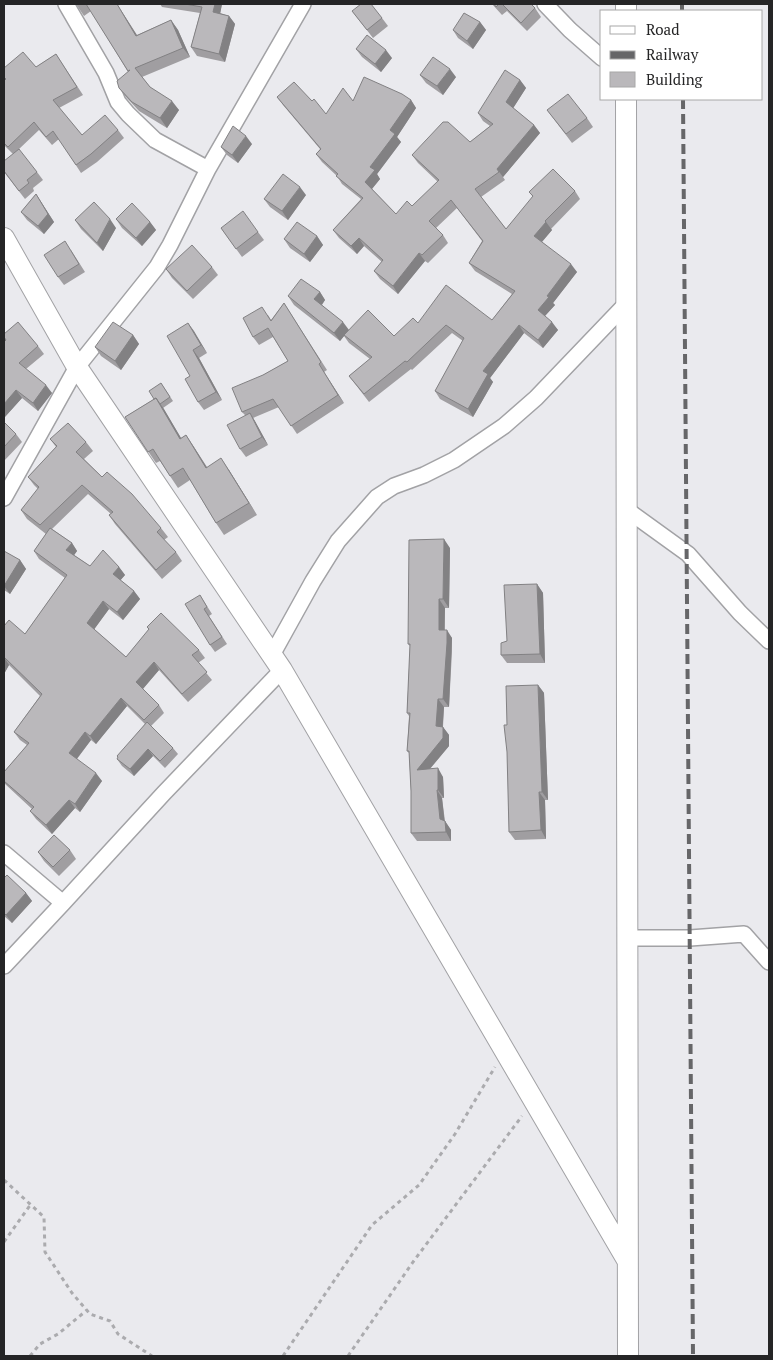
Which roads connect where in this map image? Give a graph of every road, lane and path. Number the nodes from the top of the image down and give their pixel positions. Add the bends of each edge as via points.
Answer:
1 (66, 4) edge
2 (303, 4) edge
3 (545, 4) edge
4 (600, 56) edge
5 (626, 100) edge
6 (208, 169) junction
7 (4, 238) edge
8 (626, 304) junction
9 (77, 367) junction
10 (4, 498) edge
11 (627, 510) junction
12 (769, 642) edge
13 (277, 663) junction
14 (4, 854) edge
15 (63, 903) junction
16 (628, 938) junction
17 (769, 962) edge
18 (4, 966) edge
19 (506, 1050) junction
20 (535, 1099) junction
21 (4, 1180) edge
22 (30, 1204) junction
23 (4, 1242) edge
24 (628, 1261) junction
25 (86, 1310) junction
26 (30, 1356) edge
27 (152, 1356) edge
28 (282, 1356) edge
29 (348, 1356) edge
30 (628, 1356) edge

1 - 6 street via 99,59 118,102 128,114 155,140
2 - 6 street
3 - 4 street
5 - 8 street
6 - 9 street via 157,267
7 - 9 street
8 - 11 street
8 - 13 street via 536,398 504,426 454,460 394,486 377,497 338,541 313,581
9 - 10 street
9 - 13 street
11 - 12 street via 688,554
11 - 16 street
13 - 15 street
13 - 19 street
14 - 15 street
15 - 18 street
16 - 17 street via 744,934
16 - 24 street
19 - 20 street
19 - 28 path via 455,1134 419,1185 372,1225
20 - 24 street
20 - 29 path via 413,1262
21 - 22 path
22 - 23 path
22 - 25 path via 44,1217 46,1252
24 - 30 street
25 - 26 path via 58,1334 40,1344
25 - 27 path via 110,1321 118,1334

